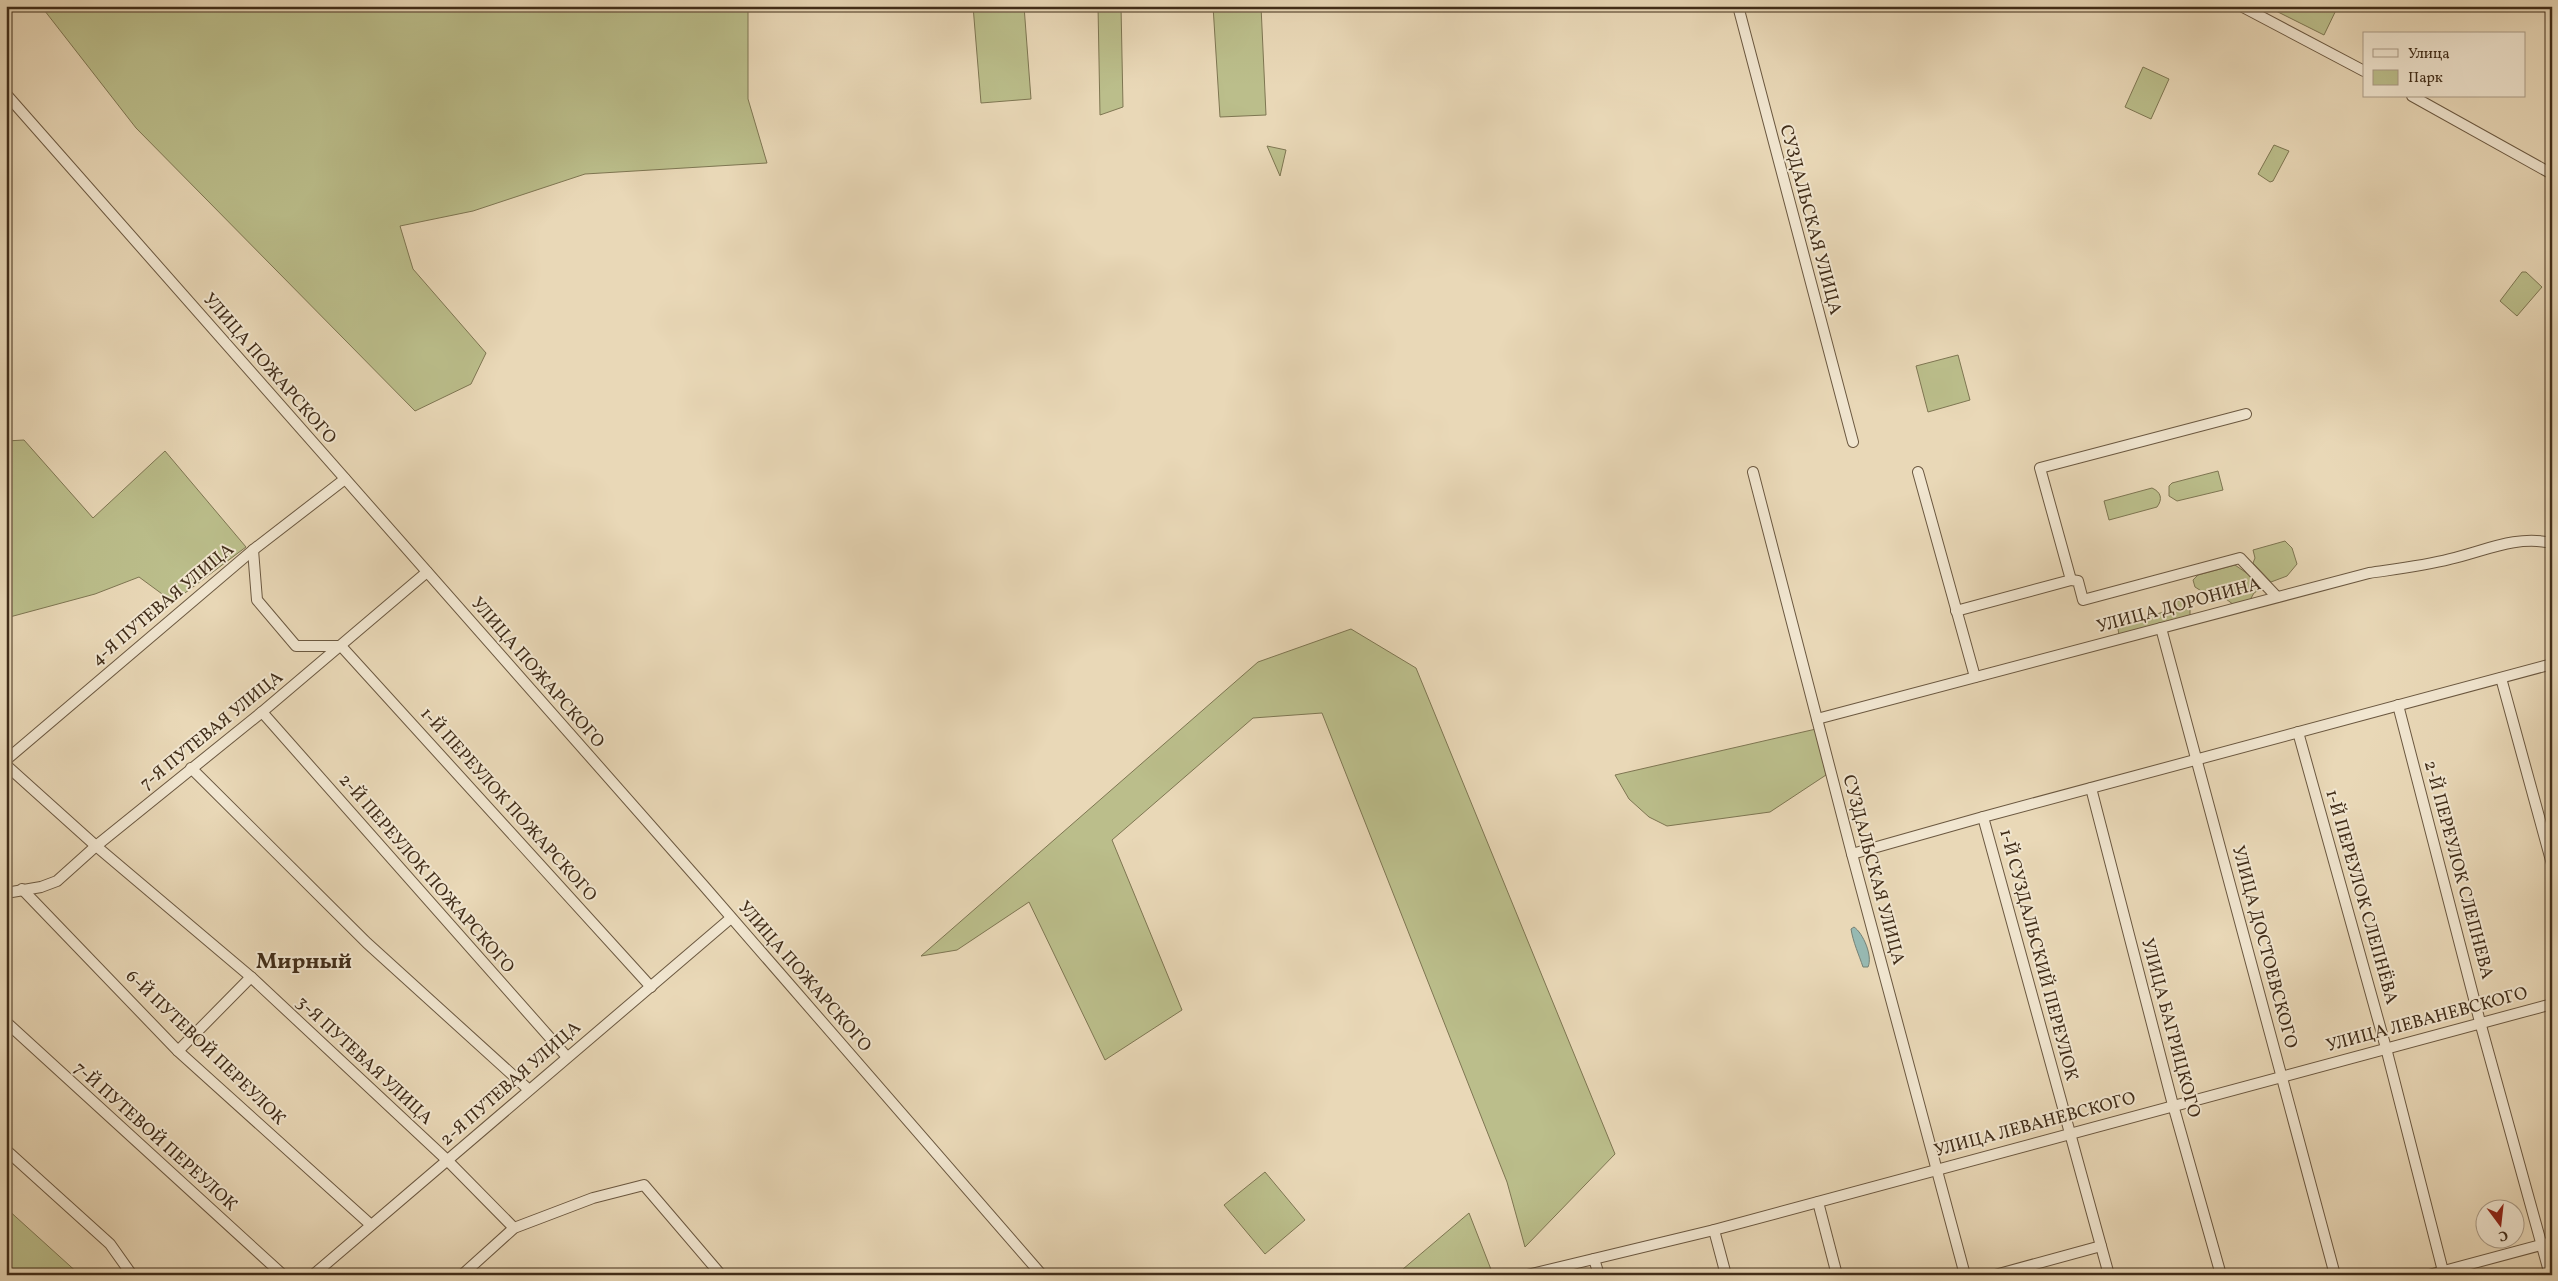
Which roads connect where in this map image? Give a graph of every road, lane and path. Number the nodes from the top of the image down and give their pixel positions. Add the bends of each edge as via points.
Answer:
1 (1738, 6) edge
2 (2241, 6) edge
3 (2363, 70) edge
4 (6, 94) edge
5 (2416, 98) edge
6 (2552, 174) edge
7 (2246, 414) dead end
8 (1853, 442) dead end
9 (1753, 472) dead end
10 (1918, 472) dead end
11 (345, 479) junction
12 (2552, 542) edge
13 (252, 550) junction
14 (426, 572) junction
15 (2071, 580) junction
16 (2277, 597) junction
17 (1956, 611) junction
18 (2160, 628) junction
19 (341, 646) junction
20 (2552, 664) edge
21 (1975, 677) junction
22 (2501, 678) junction
23 (2398, 705) junction
24 (262, 712) junction
25 (1817, 719) junction
26 (2298, 732) junction
27 (6, 760) edge
28 (2197, 761) junction
29 (6, 765) edge
30 (190, 768) junction
31 (2091, 788) junction
32 (1983, 816) junction
33 (96, 846) junction
34 (1852, 854) junction
35 (2552, 864) edge
36 (22, 889) junction
37 (6, 893) edge
38 (731, 918) junction
39 (250, 977) junction
40 (651, 986) junction
41 (2552, 1004) edge
42 (6, 1022) edge
43 (2480, 1022) junction
44 (2386, 1048) junction
45 (178, 1051) junction
46 (567, 1057) junction
47 (2281, 1076) junction
48 (528, 1089) junction
49 (2173, 1105) junction
50 (2069, 1133) junction
51 (6, 1150) edge
52 (448, 1160) junction
53 (1937, 1168) junction
54 (1818, 1202) junction
55 (371, 1225) junction
56 (514, 1228) junction
57 (1714, 1230) junction
58 (2547, 1243) edge
59 (2101, 1246) junction
60 (1594, 1259) junction
61 (2443, 1273) edge
62 (132, 1275) edge
63 (283, 1275) edge
64 (313, 1275) edge
65 (462, 1275) edge
66 (721, 1275) edge
67 (1042, 1275) edge
68 (1526, 1275) edge
69 (1599, 1275) edge
70 (1726, 1275) edge
71 (1837, 1275) edge
72 (1965, 1275) edge
73 (1995, 1275) edge
74 (2109, 1275) edge
75 (2221, 1275) edge
76 (2335, 1275) edge
77 (2430, 1275) edge
78 (2550, 1275) edge

1 - 8 street, СУЗДАЛЬСКАЯ УЛИЦА
2 - 3 street
4 - 11 street, УЛИЦА ПОЖАРСКОГО
5 - 6 street
7 - 15 street via 2040,468
9 - 25 street, СУЗДАЛЬСКАЯ УЛИЦА
10 - 17 street
11 - 13 street, 4-Я ПУТЕВАЯ УЛИЦА
11 - 14 street, УЛИЦА ПОЖАРСКОГО
12 - 16 street, УЛИЦА ДОРОНИНА via 2534,539 2498,544 2450,559 2369,573
13 - 19 street via 257,600 296,646
13 - 27 street, 4-Я ПУТЕВАЯ УЛИЦА
14 - 19 street, 7-Я ПУТЕВАЯ УЛИЦА
14 - 38 street, УЛИЦА ПОЖАРСКОГО
15 - 16 street via 2078,581 2083,600 2240,558
15 - 17 street
16 - 18 street, УЛИЦА ДОРОНИНА
17 - 21 street
18 - 21 street, УЛИЦА ДОРОНИНА
18 - 28 street, УЛИЦА ДОСТОЕВСКОГО
19 - 24 street, 7-Я ПУТЕВАЯ УЛИЦА
19 - 40 street, 1-Й ПЕРЕУЛОК ПОЖАРСКОГО
20 - 22 street
21 - 25 street, УЛИЦА ДОРОНИНА
22 - 23 street
22 - 35 street
23 - 26 street
23 - 43 street, 2-Й ПЕРЕУЛОК СЛЕПНЕВА
24 - 30 street, 7-Я ПУТЕВАЯ УЛИЦА
24 - 46 street, 2-Й ПЕРЕУЛОК ПОЖАРСКОГО
25 - 34 street, СУЗДАЛЬСКАЯ УЛИЦА
26 - 28 street
26 - 44 street, 1-Й ПЕРЕУЛОК СЛЕПНЁВА
28 - 31 street
28 - 47 street, УЛИЦА ДОСТОЕВСКОГО
29 - 33 street, 3-Я ПУТЕВАЯ УЛИЦА
30 - 33 street, 7-Я ПУТЕВАЯ УЛИЦА
30 - 48 street via 367,943
31 - 32 street
31 - 49 street, УЛИЦА БАГРИЦКОГО
32 - 34 street
32 - 50 street, 1-Й СУЗДАЛЬСКИЙ ПЕРЕУЛОК
33 - 36 street, 7-Я ПУТЕВАЯ УЛИЦА via 57,882
33 - 39 street, 3-Я ПУТЕВАЯ УЛИЦА
34 - 53 street, СУЗДАЛЬСКАЯ УЛИЦА
36 - 37 street, 7-Я ПУТЕВАЯ УЛИЦА
36 - 45 street, 6-Й ПУТЕВОЙ ПЕРЕУЛОК
38 - 40 street, 2-Я ПУТЕВАЯ УЛИЦА
38 - 67 street, УЛИЦА ПОЖАРСКОГО
39 - 45 street
39 - 52 street, 3-Я ПУТЕВАЯ УЛИЦА
40 - 46 street, 2-Я ПУТЕВАЯ УЛИЦА
41 - 43 street, УЛИЦА ЛЕВАНЕВСКОГО
42 - 63 street, 7-Й ПУТЕВОЙ ПЕРЕУЛОК
43 - 44 street, УЛИЦА ЛЕВАНЕВСКОГО
43 - 58 street, 2-Й ПЕРЕУЛОК СЛЕПНЕВА
44 - 47 street, УЛИЦА ЛЕВАНЕВСКОГО
44 - 61 street, 1-Й ПЕРЕУЛОК СЛЕПНЁВА
45 - 55 street, 6-Й ПУТЕВОЙ ПЕРЕУЛОК
46 - 48 street, 2-Я ПУТЕВАЯ УЛИЦА
47 - 49 street, УЛИЦА ЛЕВАНЕВСКОГО
47 - 76 street, УЛИЦА ДОСТОЕВСКОГО
48 - 52 street, 2-Я ПУТЕВАЯ УЛИЦА
49 - 50 street, УЛИЦА ЛЕВАНЕВСКОГО
49 - 75 street, УЛИЦА БАГРИЦКОГО
50 - 53 street, УЛИЦА ЛЕВАНЕВСКОГО
50 - 59 street, 1-Й СУЗДАЛЬСКИЙ ПЕРЕУЛОК
51 - 62 street via 110,1244
52 - 55 street, 2-Я ПУТЕВАЯ УЛИЦА
52 - 56 street, 3-Я ПУТЕВАЯ УЛИЦА
53 - 54 street, УЛИЦА ЛЕВАНЕВСКОГО
53 - 72 street, СУЗДАЛЬСКАЯ УЛИЦА
54 - 57 street, УЛИЦА ЛЕВАНЕВСКОГО
54 - 71 street
55 - 64 street, 2-Я ПУТЕВАЯ УЛИЦА
56 - 65 street
56 - 66 street via 593,1198 644,1185
57 - 60 street, УЛИЦА ЛЕВАНЕВСКОГО
57 - 70 street
58 - 61 street
58 - 78 street, 2-Й ПЕРЕУЛОК СЛЕПНЕВА
59 - 73 street
59 - 74 street, 1-Й СУЗДАЛЬСКИЙ ПЕРЕУЛОК
60 - 68 street, УЛИЦА ЛЕВАНЕВСКОГО
60 - 69 street
61 - 77 street

